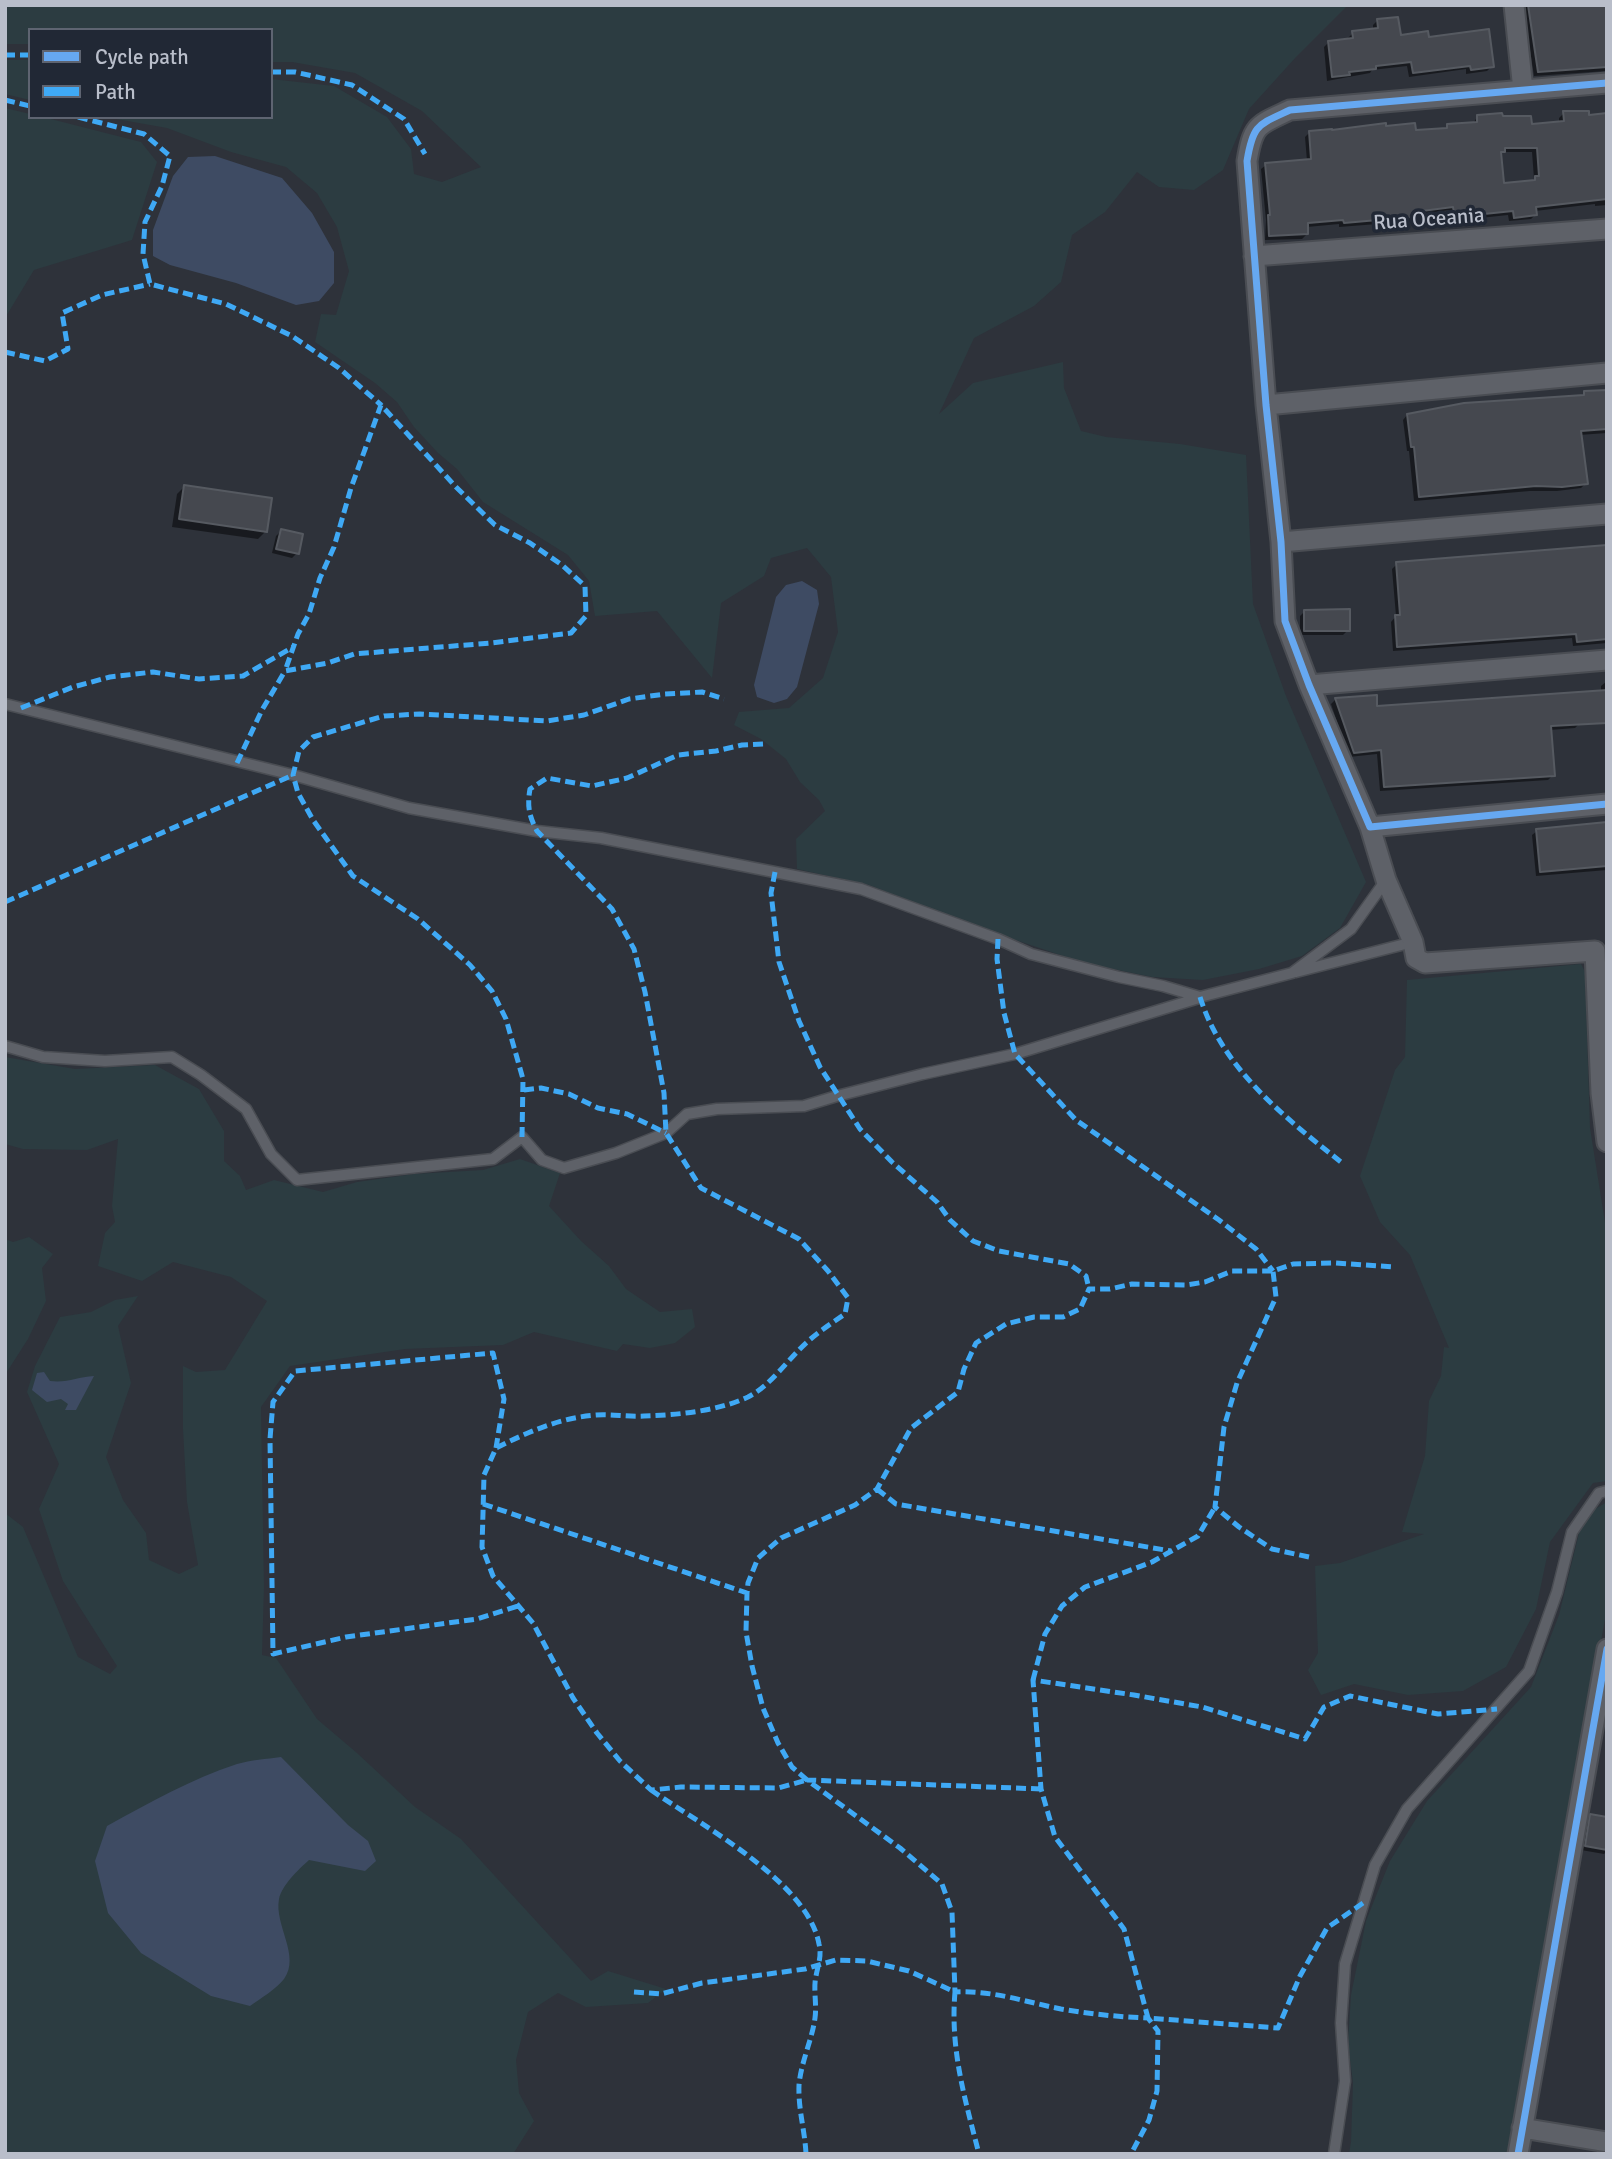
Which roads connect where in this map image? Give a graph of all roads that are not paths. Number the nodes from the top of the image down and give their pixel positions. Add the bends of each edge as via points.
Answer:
1 (1514, 5) edge
2 (1607, 83) edge
3 (1523, 90) junction
4 (1607, 229) edge
5 (1254, 256) junction
6 (1607, 373) edge
7 (1266, 405) junction
8 (1607, 514) edge
9 (1280, 542) junction
10 (1607, 660) edge
11 (1309, 685) junction
12 (5, 704) edge
13 (1607, 804) edge
14 (1370, 827) junction
15 (1386, 880) junction
16 (1413, 942) junction
17 (1601, 951) edge
18 (1292, 973) junction
19 (1200, 997) junction
20 (5, 1046) edge
21 (1607, 1142) edge
22 (1607, 1491) edge
23 (1607, 1649) edge
24 (1522, 2127) junction
25 (1607, 2142) edge
26 (1334, 2154) edge
27 (1518, 2154) edge

1 - 3 street
2 - 3 street
3 - 5 street via 1290,110 1262,123 1251,137 1247,161
4 - 5 street, Rua Oceania
5 - 7 street
6 - 7 street
7 - 9 street
8 - 9 street
9 - 11 street via 1285,621
10 - 11 street
11 - 14 street
12 - 19 lane via 409,808 601,838 861,889 1031,954
13 - 14 street
14 - 15 street
15 - 16 street
15 - 18 lane via 1350,929
16 - 17 street via 1416,958 1425,964
16 - 18 lane
17 - 21 street via 1601,1094
18 - 19 lane
19 - 20 lane via 1015,1054 804,1106 687,1114 666,1133 564,1168 542,1160 522,1137 494,1159 297,1180 271,1154 247,1109 172,1057 105,1061 43,1057
22 - 26 lane via 1599,1493 1572,1532 1529,1671 1407,1809 1375,1865 1345,1964 1341,2023 1345,2081
23 - 24 street
24 - 25 street
24 - 27 street

